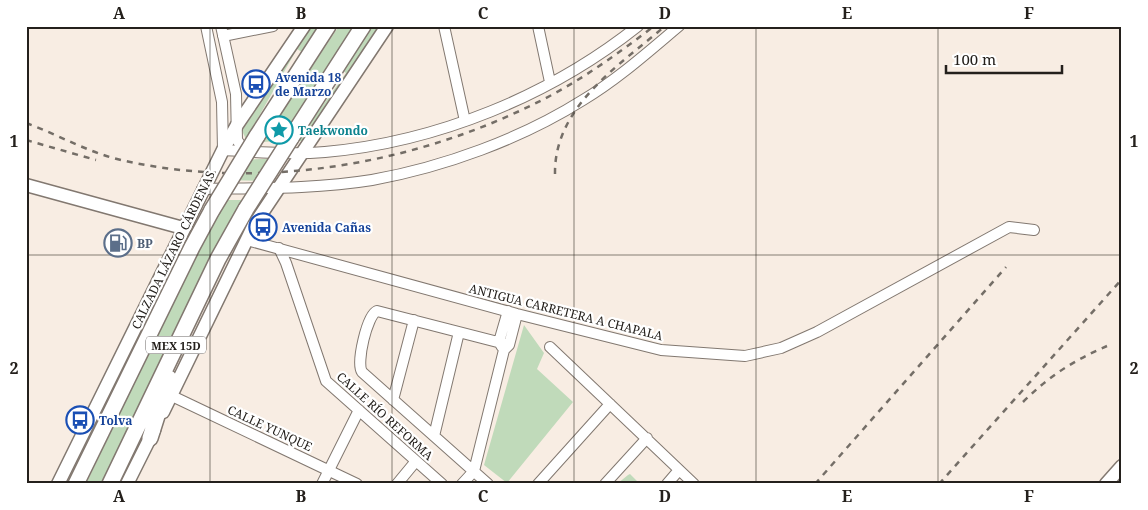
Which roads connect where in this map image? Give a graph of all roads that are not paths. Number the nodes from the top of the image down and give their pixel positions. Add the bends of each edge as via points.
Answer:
1 (206, 26) edge
2 (273, 26) edge
3 (304, 26) edge
4 (328, 26) edge
5 (363, 26) edge
6 (387, 26) edge
7 (444, 26) edge
8 (538, 26) edge
9 (679, 26) edge
10 (635, 27) edge
11 (222, 31) edge
12 (550, 82) junction
13 (465, 121) junction
14 (237, 125) junction
15 (223, 150) junction
16 (245, 151) junction
17 (301, 153) junction
18 (26, 185) edge
19 (277, 188) junction
20 (202, 189) junction
21 (183, 228) junction
22 (1034, 230) dead end
23 (247, 240) junction
24 (279, 248) junction
25 (512, 312) junction
26 (188, 320) junction
27 (414, 320) junction
28 (459, 332) junction
29 (504, 346) junction
30 (550, 347) dead end
31 (130, 372) junction
32 (172, 396) junction
33 (393, 400) junction
34 (610, 404) junction
35 (359, 410) junction
36 (434, 436) junction
37 (150, 438) junction
38 (647, 438) junction
39 (416, 461) junction
40 (1122, 466) edge
41 (329, 469) junction
42 (679, 470) junction
43 (480, 479) edge
44 (58, 484) edge
45 (64, 484) edge
46 (76, 484) edge
47 (110, 484) edge
48 (127, 484) edge
49 (322, 484) edge
50 (357, 484) edge
51 (397, 484) edge
52 (442, 484) edge
53 (462, 484) edge
54 (538, 484) edge
55 (605, 484) edge
56 (667, 484) edge
57 (694, 484) edge
58 (1106, 484) edge

1 - 15 street via 220,88
2 - 11 street
3 - 14 main road, CALZADA LÁZARO CÁRDENAS
4 - 31 highway, CALZADA LÁZARO CÁRDENAS / MEX 15D, bridge via 212,210
5 - 26 highway, MEX 15D, bridge via 246,209
6 - 17 main road
7 - 13 street
8 - 12 street
9 - 19 street via 614,80 582,101 489,146 371,180
10 - 12 street via 601,54
11 - 14 street via 236,94
12 - 13 street
13 - 17 street via 370,147
14 - 15 main road, CALZADA LÁZARO CÁRDENAS
14 - 16 street via 237,140
15 - 16 street
15 - 20 main road, CALZADA LÁZARO CÁRDENAS
16 - 17 street
17 - 19 main road
18 - 21 main road
19 - 20 street
19 - 23 main road
20 - 21 main road, CALZADA LÁZARO CÁRDENAS
21 - 44 main road, CALZADA LÁZARO CÁRDENAS
22 - 25 street, ANTIGUA CARRETERA A CHAPALA via 1009,227 816,332 764,353 745,356 661,350
23 - 24 street, ANTIGUA CARRETERA A CHAPALA
23 - 32 main road
24 - 25 street, ANTIGUA CARRETERA A CHAPALA
24 - 35 street, CALLE RÍO REFORMA via 326,381
25 - 29 street
26 - 37 highway
26 - 47 highway, MEX 15D
27 - 28 street
27 - 33 street
27 - 33 street via 380,311 370,316 359,366
28 - 29 street
28 - 36 street
29 - 43 street
30 - 34 street
31 - 45 highway
31 - 46 highway, CALZADA LÁZARO CÁRDENAS / MEX 15D
32 - 37 main road
32 - 41 street, CALLE YUNQUE
33 - 36 street
34 - 38 street
34 - 54 street
35 - 39 street, CALLE RÍO REFORMA
35 - 41 street
36 - 43 street
37 - 48 main road
38 - 42 street
38 - 55 street
39 - 51 street
39 - 52 street, CALLE RÍO REFORMA
40 - 58 main road
41 - 49 street
41 - 50 street, CALLE YUNQUE
42 - 56 street
42 - 57 street
43 - 53 street

